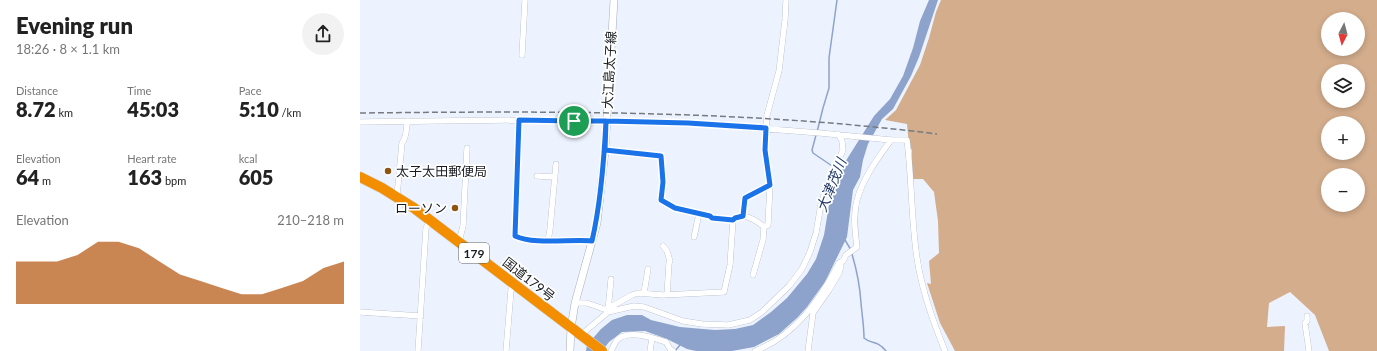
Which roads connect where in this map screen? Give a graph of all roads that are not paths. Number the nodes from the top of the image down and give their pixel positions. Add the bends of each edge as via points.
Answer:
1 (525, 0) edge
2 (614, 0) edge
3 (786, 0) edge
4 (522, 55) dead end
5 (519, 120) junction
6 (408, 121) junction
7 (606, 121) junction
8 (360, 122) edge
9 (766, 128) junction
10 (838, 134) junction
11 (891, 140) junction
12 (467, 148) dead end
13 (605, 150) junction
14 (556, 164) dead end
15 (537, 176) dead end
16 (360, 177) edge
17 (555, 177) junction
18 (770, 185) junction
19 (398, 196) junction
20 (699, 214) junction
21 (743, 216) junction
22 (430, 220) junction
23 (733, 220) junction
24 (764, 227) junction
25 (694, 237) dead end
26 (548, 241) junction
27 (592, 241) junction
28 (459, 242) junction
29 (663, 246) dead end
30 (843, 261) junction
31 (648, 269) dead end
32 (753, 275) dead end
33 (611, 279) dead end
34 (514, 284) junction
35 (644, 293) junction
36 (667, 295) junction
37 (575, 303) junction
38 (608, 310) junction
39 (360, 312) edge
40 (421, 316) junction
41 (1307, 316) dead end
42 (571, 328) junction
43 (583, 336) junction
44 (652, 338) junction
45 (670, 350) edge
46 (418, 351) edge
47 (506, 351) edge
48 (570, 351) edge
49 (602, 351) edge
50 (611, 351) edge
51 (650, 351) edge
52 (755, 351) edge
53 (808, 351) edge
54 (945, 351) edge
55 (1309, 351) edge

1 - 4 street
2 - 7 main road, 大江島太子線
3 - 9 street via 779,71
5 - 6 street
5 - 7 street
5 - 26 street via 515,236 522,240
6 - 8 street
6 - 19 street via 406,138 402,143
7 - 9 street
7 - 13 main road, 大江島太子線
9 - 10 street
9 - 18 street via 765,150
10 - 11 street
10 - 38 street via 842,141 842,156 828,183 810,252 802,269 789,286 762,312 750,320 728,324 702,324 683,321 644,307
11 - 30 street via 868,175 857,200 857,247 846,255
11 - 54 street via 907,140 916,258 933,322
12 - 28 street via 463,226
13 - 20 street via 661,156 661,200 675,208
13 - 27 main road, 大江島太子線 via 597,223
14 - 17 street
15 - 17 street
16 - 19 highway, 国道179号 / 179
17 - 26 street
18 - 21 street via 745,198
18 - 24 street via 768,225
19 - 22 highway, 国道179号 / 179
20 - 23 street
20 - 25 street
21 - 23 street
21 - 24 street via 757,221
22 - 28 highway, 国道179号 / 179
22 - 40 street via 426,228
23 - 36 street via 730,265 724,292
24 - 32 street
26 - 27 street
27 - 37 main road, 大江島太子線
28 - 34 highway, 国道179号 / 179
29 - 36 street via 670,261
30 - 52 street via 805,315 782,336
30 - 53 street via 836,279 813,313
31 - 35 street
33 - 38 street
34 - 42 highway, 国道179号 / 179
34 - 47 street via 511,290
35 - 36 street
35 - 38 street via 632,295
37 - 38 street via 587,303
37 - 42 main road, 大江島太子線
38 - 43 street
39 - 40 street
40 - 46 street
41 - 55 street via 1305,323
42 - 43 highway, 国道179号 / 179
42 - 48 main road, 大江島太子線
43 - 49 highway, 国道179号 / 179
44 - 45 street via 666,342
44 - 50 street via 636,335 621,338 616,341
44 - 51 street

